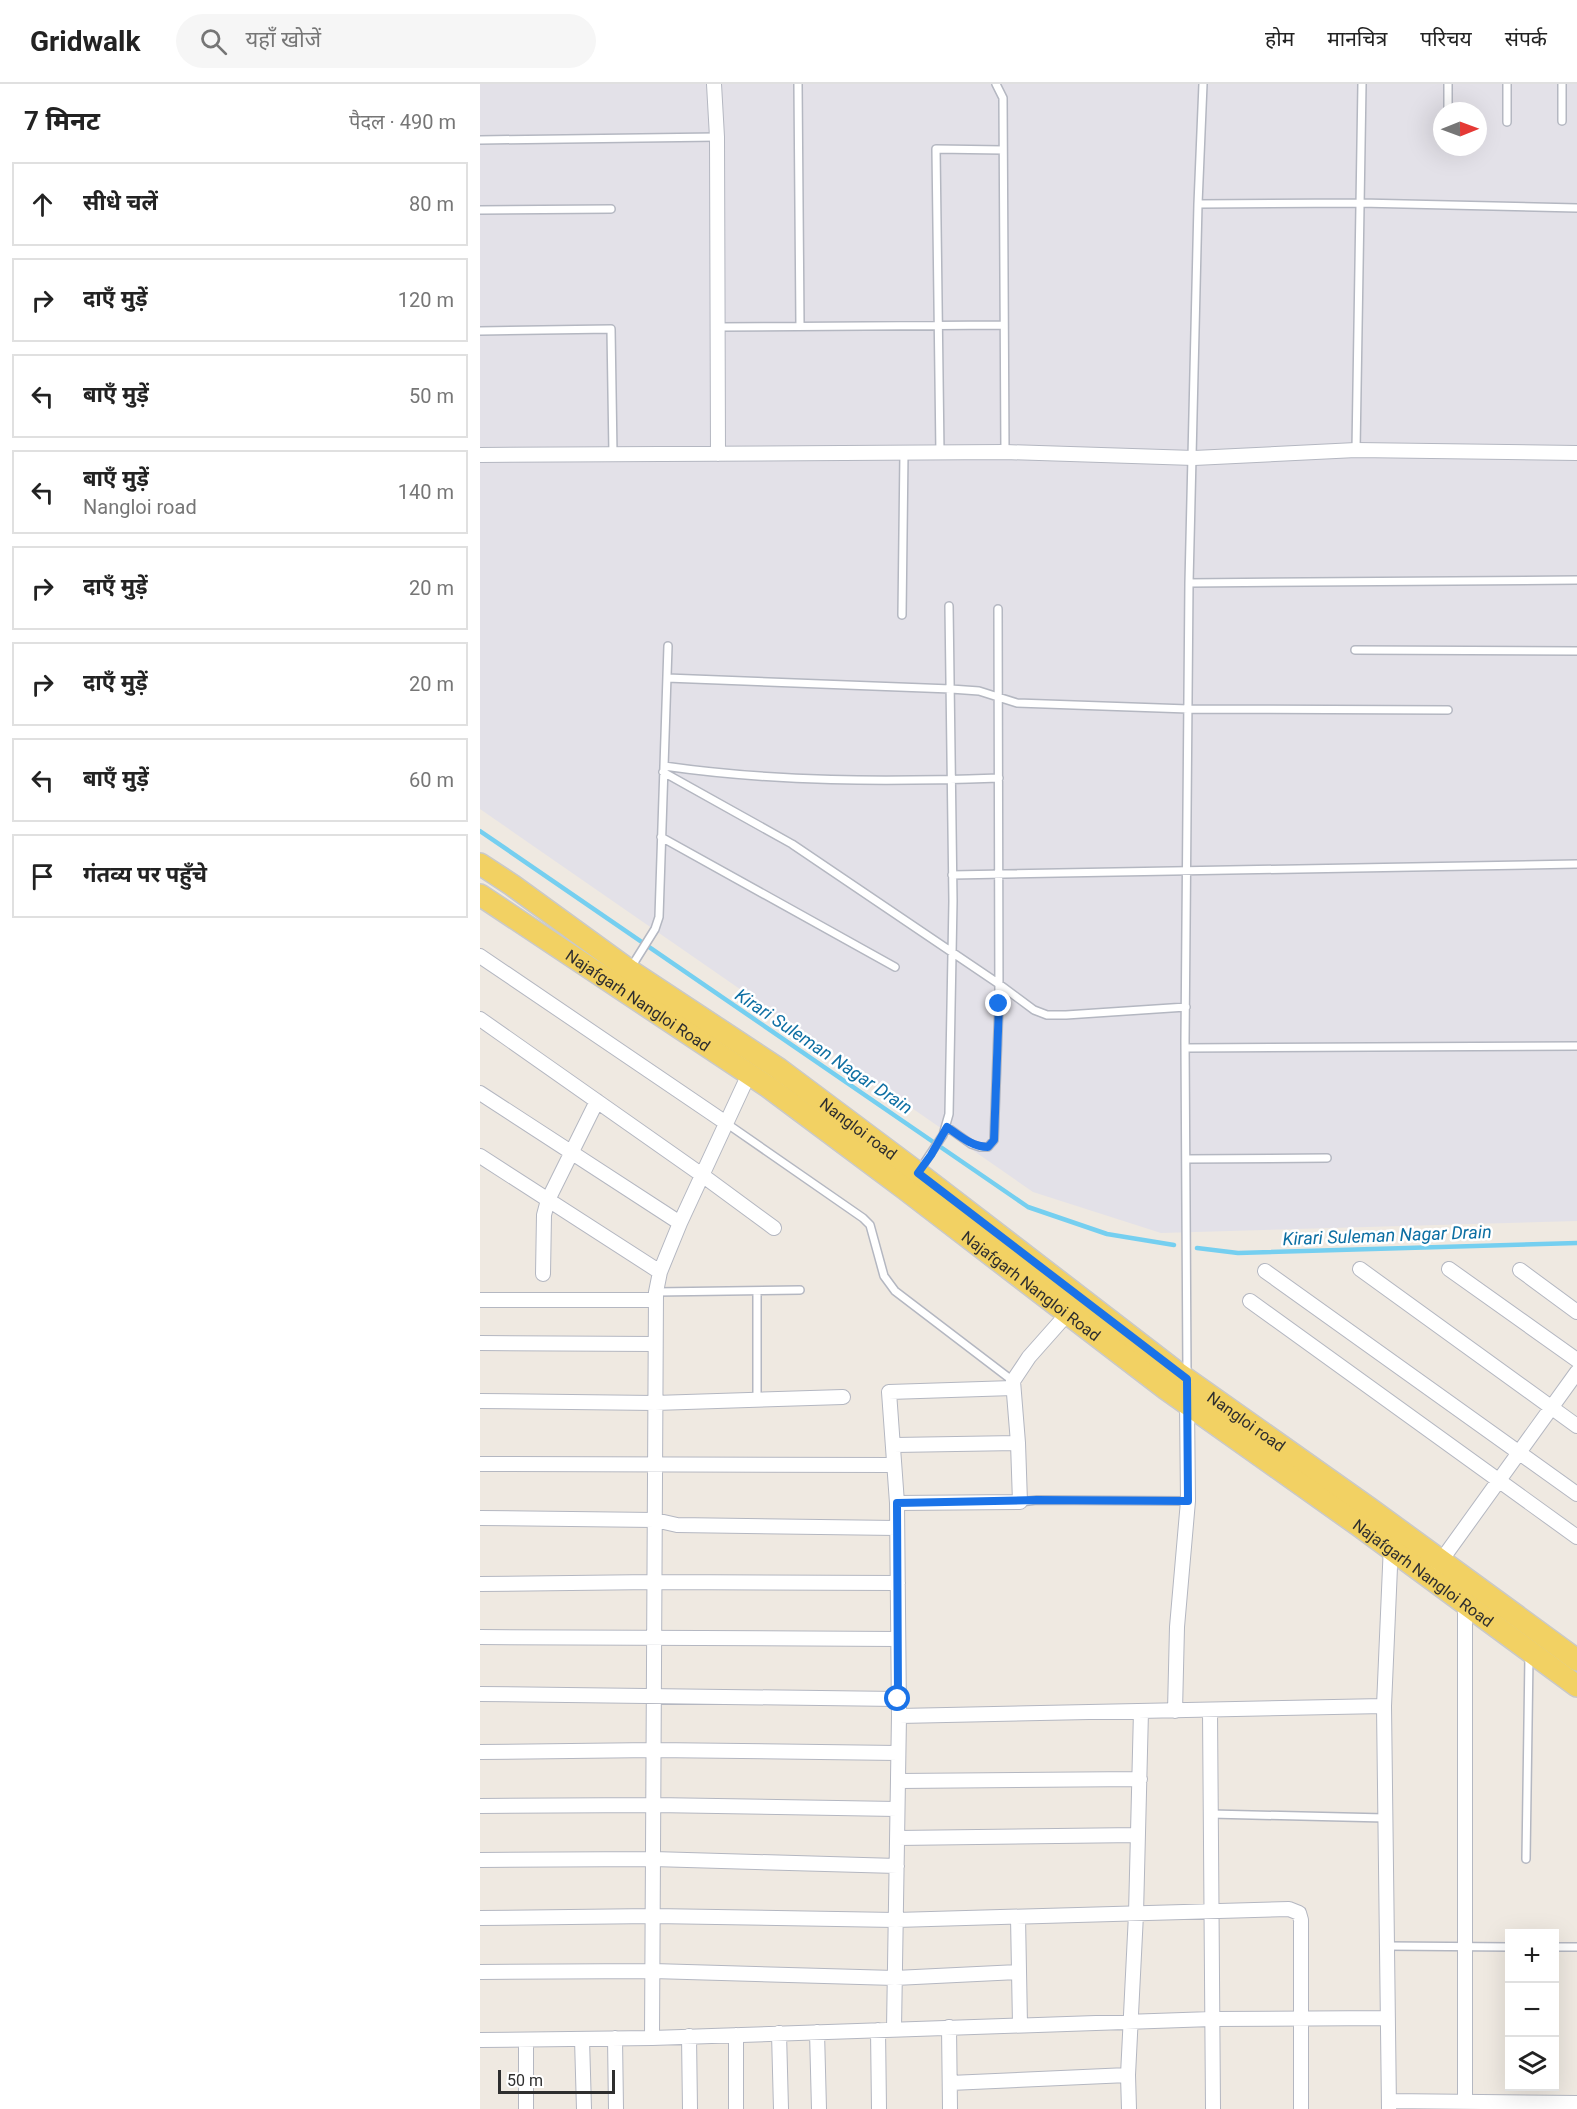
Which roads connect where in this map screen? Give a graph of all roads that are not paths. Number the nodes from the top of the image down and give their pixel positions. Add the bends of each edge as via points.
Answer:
1 (714, 84) edge
2 (798, 84) edge
3 (996, 84) edge
4 (1203, 84) edge
5 (1362, 84) edge
6 (1448, 84) edge
7 (1507, 84) edge
8 (1562, 84) edge
9 (1448, 102) edge
10 (1562, 121) dead end
11 (1507, 122) dead end
12 (717, 137) junction
13 (480, 140) edge
14 (1003, 150) junction
15 (1360, 203) junction
16 (1198, 204) junction
17 (1577, 208) edge
18 (611, 209) dead end
19 (480, 210) edge
20 (938, 325) junction
21 (1004, 325) junction
22 (800, 326) junction
23 (718, 327) junction
24 (480, 331) edge
25 (1356, 450) junction
26 (1005, 452) junction
27 (904, 453) junction
28 (940, 453) junction
29 (1577, 453) edge
30 (613, 454) junction
31 (718, 454) junction
32 (480, 455) edge
33 (1194, 458) junction
34 (1577, 580) edge
35 (1190, 583) junction
36 (949, 606) dead end
37 (998, 609) dead end
38 (902, 615) dead end
39 (668, 646) dead end
40 (1355, 650) dead end
41 (1577, 651) edge
42 (666, 678) junction
43 (951, 689) junction
44 (999, 696) junction
45 (1188, 709) junction
46 (1448, 710) dead end
47 (664, 770) junction
48 (999, 778) junction
49 (951, 780) junction
50 (662, 837) junction
51 (480, 864) edge
52 (1577, 864) edge
53 (1187, 872) junction
54 (999, 874) junction
55 (952, 875) junction
56 (480, 895) edge
57 (952, 954) junction
58 (480, 956) edge
59 (895, 967) dead end
60 (628, 970) junction
61 (999, 984) junction
62 (1186, 1007) junction
63 (480, 1019) edge
64 (1577, 1046) edge
65 (1185, 1048) junction
66 (749, 1074) junction
67 (480, 1093) edge
68 (597, 1101) junction
69 (726, 1123) junction
70 (947, 1127) junction
71 (572, 1152) junction
72 (480, 1156) edge
73 (1327, 1158) dead end
74 (1186, 1159) junction
75 (918, 1173) junction
76 (702, 1175) junction
77 (548, 1200) junction
78 (680, 1223) junction
79 (774, 1228) dead end
80 (1360, 1269) dead end
81 (1449, 1269) dead end
82 (1520, 1270) dead end
83 (1265, 1271) dead end
84 (660, 1272) junction
85 (543, 1274) dead end
86 (800, 1290) dead end
87 (757, 1291) junction
88 (656, 1296) junction
89 (480, 1300) edge
90 (1250, 1301) dead end
91 (1577, 1312) edge
92 (1068, 1313) junction
93 (480, 1343) edge
94 (656, 1344) junction
95 (1577, 1360) edge
96 (1577, 1372) edge
97 (1013, 1385) junction
98 (1187, 1391) junction
99 (843, 1397) dead end
100 (757, 1398) junction
101 (480, 1401) edge
102 (655, 1403) junction
103 (1552, 1407) junction
104 (1577, 1426) edge
105 (1018, 1443) junction
106 (894, 1445) junction
107 (1519, 1453) junction
108 (655, 1463) junction
109 (480, 1464) edge
110 (893, 1465) junction
111 (1498, 1482) junction
112 (1577, 1494) edge
113 (1188, 1501) junction
114 (1020, 1502) junction
115 (897, 1503) junction
116 (480, 1518) edge
117 (655, 1520) junction
118 (897, 1528) junction
119 (1397, 1528) junction
120 (1577, 1537) edge
121 (1390, 1548) junction
122 (1436, 1569) junction
123 (654, 1582) junction
124 (898, 1583) junction
125 (480, 1584) edge
126 (1465, 1604) junction
127 (480, 1637) edge
128 (654, 1638) junction
129 (898, 1639) junction
130 (1528, 1650) junction
131 (1576, 1658) edge
132 (1577, 1686) edge
133 (480, 1694) edge
134 (654, 1695) junction
135 (898, 1699) junction
136 (1384, 1706) junction
137 (1175, 1710) junction
138 (1210, 1710) junction
139 (1141, 1711) junction
140 (899, 1716) junction
141 (654, 1750) junction
142 (480, 1752) edge
143 (898, 1753) junction
144 (1140, 1779) junction
145 (898, 1781) junction
146 (654, 1805) junction
147 (480, 1806) edge
148 (897, 1809) junction
149 (1210, 1814) junction
150 (1385, 1818) junction
151 (1138, 1835) junction
152 (897, 1838) junction
153 (653, 1859) junction
154 (1526, 1859) dead end
155 (480, 1860) edge
156 (897, 1866) junction
157 (1211, 1912) junction
158 (1136, 1914) junction
159 (653, 1916) junction
160 (1018, 1917) junction
161 (480, 1918) edge
162 (896, 1920) junction
163 (1387, 1946) junction
164 (1464, 1947) junction
165 (1505, 1947) edge
166 (1559, 1947) edge
167 (1577, 1947) edge
168 (653, 1971) junction
169 (480, 1972) edge
170 (1019, 1972) junction
171 (895, 1978) junction
172 (1388, 2018) junction
173 (1212, 2019) junction
174 (1300, 2019) junction
175 (1131, 2023) junction
176 (1020, 2025) junction
177 (950, 2027) junction
178 (894, 2029) junction
179 (878, 2030) junction
180 (817, 2032) junction
181 (779, 2033) junction
182 (736, 2035) junction
183 (689, 2036) junction
184 (615, 2038) junction
185 (652, 2038) junction
186 (582, 2039) junction
187 (480, 2040) edge
188 (526, 2040) junction
189 (1128, 2075) junction
190 (950, 2083) junction
191 (1389, 2105) edge
192 (1465, 2105) edge
193 (1573, 2105) edge
194 (1519, 2106) edge
195 (526, 2109) edge
196 (584, 2109) edge
197 (616, 2109) edge
198 (690, 2109) edge
199 (736, 2109) edge
200 (781, 2109) edge
201 (819, 2109) edge
202 (879, 2109) edge
203 (950, 2109) edge
204 (1129, 2109) edge
205 (1213, 2109) edge
206 (1301, 2109) edge

1 - 12 street
2 - 22 lane
3 - 14 lane via 1003,98
4 - 16 lane
5 - 15 lane
6 - 9 lane
7 - 11 lane
8 - 10 lane
12 - 13 lane
12 - 23 street
14 - 20 lane via 936,149
14 - 21 lane
15 - 16 lane
15 - 17 lane
15 - 25 lane
16 - 33 lane
18 - 19 lane
20 - 21 lane
20 - 22 lane
20 - 28 lane
21 - 26 lane
22 - 23 lane
23 - 31 street
24 - 30 lane via 610,329
25 - 29 street
25 - 33 street
26 - 28 street
26 - 33 street
27 - 28 street
27 - 31 street
27 - 38 lane
30 - 31 street
30 - 32 street
33 - 35 lane
34 - 35 lane
35 - 45 lane
36 - 43 lane
37 - 44 lane
39 - 42 lane
40 - 41 lane
42 - 43 lane
42 - 47 lane
43 - 44 lane
43 - 49 lane
44 - 45 lane via 1017,703
44 - 48 lane
45 - 46 lane
45 - 53 lane
47 - 49 lane via 784,778
47 - 50 lane
47 - 57 lane via 792,844
48 - 49 lane
48 - 54 lane
49 - 55 lane
50 - 59 lane
50 - 60 lane via 659,917
51 - 60 main road, Nangloi road
52 - 53 lane
53 - 54 lane
53 - 62 lane
54 - 55 lane
54 - 61 lane
55 - 57 lane
56 - 66 main road, Najafgarh Nangloi Road
57 - 61 lane
57 - 70 lane
58 - 69 street
60 - 75 main road, Nangloi road via 778,1070
61 - 62 lane via 1047,1015
61 - 70 lane via 994,1140 988,1147 980,1147
62 - 65 lane
63 - 68 street
64 - 65 lane
65 - 74 lane
66 - 69 street
66 - 92 main road, Najafgarh Nangloi Road
67 - 71 street
68 - 71 street
68 - 76 street
69 - 76 street
69 - 97 lane via 863,1218 870,1225 884,1276 895,1291
70 - 75 lane
71 - 77 street
71 - 78 street
72 - 77 street
73 - 74 lane
74 - 98 lane
75 - 98 main road, Nangloi road
76 - 78 street
76 - 79 street
77 - 84 street
77 - 85 street
78 - 84 street
80 - 103 street
81 - 95 street
82 - 91 street
83 - 107 street
84 - 88 street
86 - 87 lane
87 - 88 lane
87 - 100 lane
88 - 89 street
88 - 94 street
90 - 111 street
92 - 97 street via 1029,1356
92 - 98 main road, Najafgarh Nangloi Road
93 - 94 street
94 - 102 street
96 - 103 street
97 - 105 street
97 - 106 street via 889,1392
98 - 113 street
98 - 119 main road, Nangloi road
98 - 121 main road, Najafgarh Nangloi Road
99 - 100 street
100 - 102 street
101 - 102 street
102 - 108 street
103 - 104 street
103 - 107 street
105 - 106 street
105 - 114 street
106 - 110 street
107 - 111 street
107 - 112 street
108 - 109 street
108 - 110 street
108 - 117 street
110 - 115 street
111 - 120 street
111 - 122 street
113 - 114 lane
113 - 137 street via 1177,1627
114 - 115 street
115 - 118 street
116 - 117 street
117 - 118 street via 677,1525
117 - 123 street
118 - 124 street
119 - 121 street
119 - 122 main road, Nangloi road
121 - 122 main road, Najafgarh Nangloi Road
121 - 136 street
122 - 126 main road, Najafgarh Nangloi Road
122 - 131 main road, Nangloi road
123 - 124 street
123 - 125 street
123 - 128 street
124 - 129 street
126 - 130 main road, Najafgarh Nangloi Road
126 - 164 street
127 - 128 street
128 - 129 street
128 - 134 street
129 - 135 street
130 - 132 main road, Najafgarh Nangloi Road
130 - 154 lane
133 - 134 street
134 - 135 street
134 - 141 street
135 - 140 street
136 - 138 street
136 - 150 street
137 - 138 street
137 - 139 street
138 - 149 street
139 - 140 street
139 - 144 street
140 - 143 street
141 - 142 street
141 - 143 street
141 - 146 street
143 - 145 street
144 - 145 street
144 - 151 street
145 - 148 street
146 - 147 street
146 - 148 street
146 - 153 street
148 - 152 street
149 - 150 lane
149 - 157 street
150 - 163 street
151 - 152 street
151 - 158 street
152 - 156 street
153 - 155 street
153 - 156 street
153 - 159 street
156 - 162 street
157 - 158 street
157 - 173 street
157 - 174 street via 1299,1912
158 - 160 street
158 - 175 street
159 - 161 street
159 - 162 street
159 - 168 street
160 - 162 street
160 - 170 street
162 - 171 street
163 - 164 lane
163 - 172 street
164 - 165 lane
164 - 192 street
166 - 167 lane
168 - 169 street
168 - 171 street
168 - 185 street
170 - 171 street
170 - 176 street
171 - 178 street
172 - 174 street
172 - 191 street
173 - 174 street
173 - 175 street
173 - 205 street
174 - 206 street
175 - 176 street
175 - 189 street
176 - 177 street
177 - 178 street
177 - 190 street
178 - 179 street
179 - 180 street
179 - 202 street
180 - 181 street
180 - 201 street
181 - 182 street
181 - 200 street
182 - 183 street
182 - 199 street
183 - 185 street
183 - 198 street
184 - 185 street
184 - 186 street
184 - 197 street
186 - 188 street
186 - 196 street
187 - 188 street
188 - 195 street
189 - 190 street
189 - 204 street
190 - 203 street
191 - 192 street
192 - 194 street
193 - 194 street

